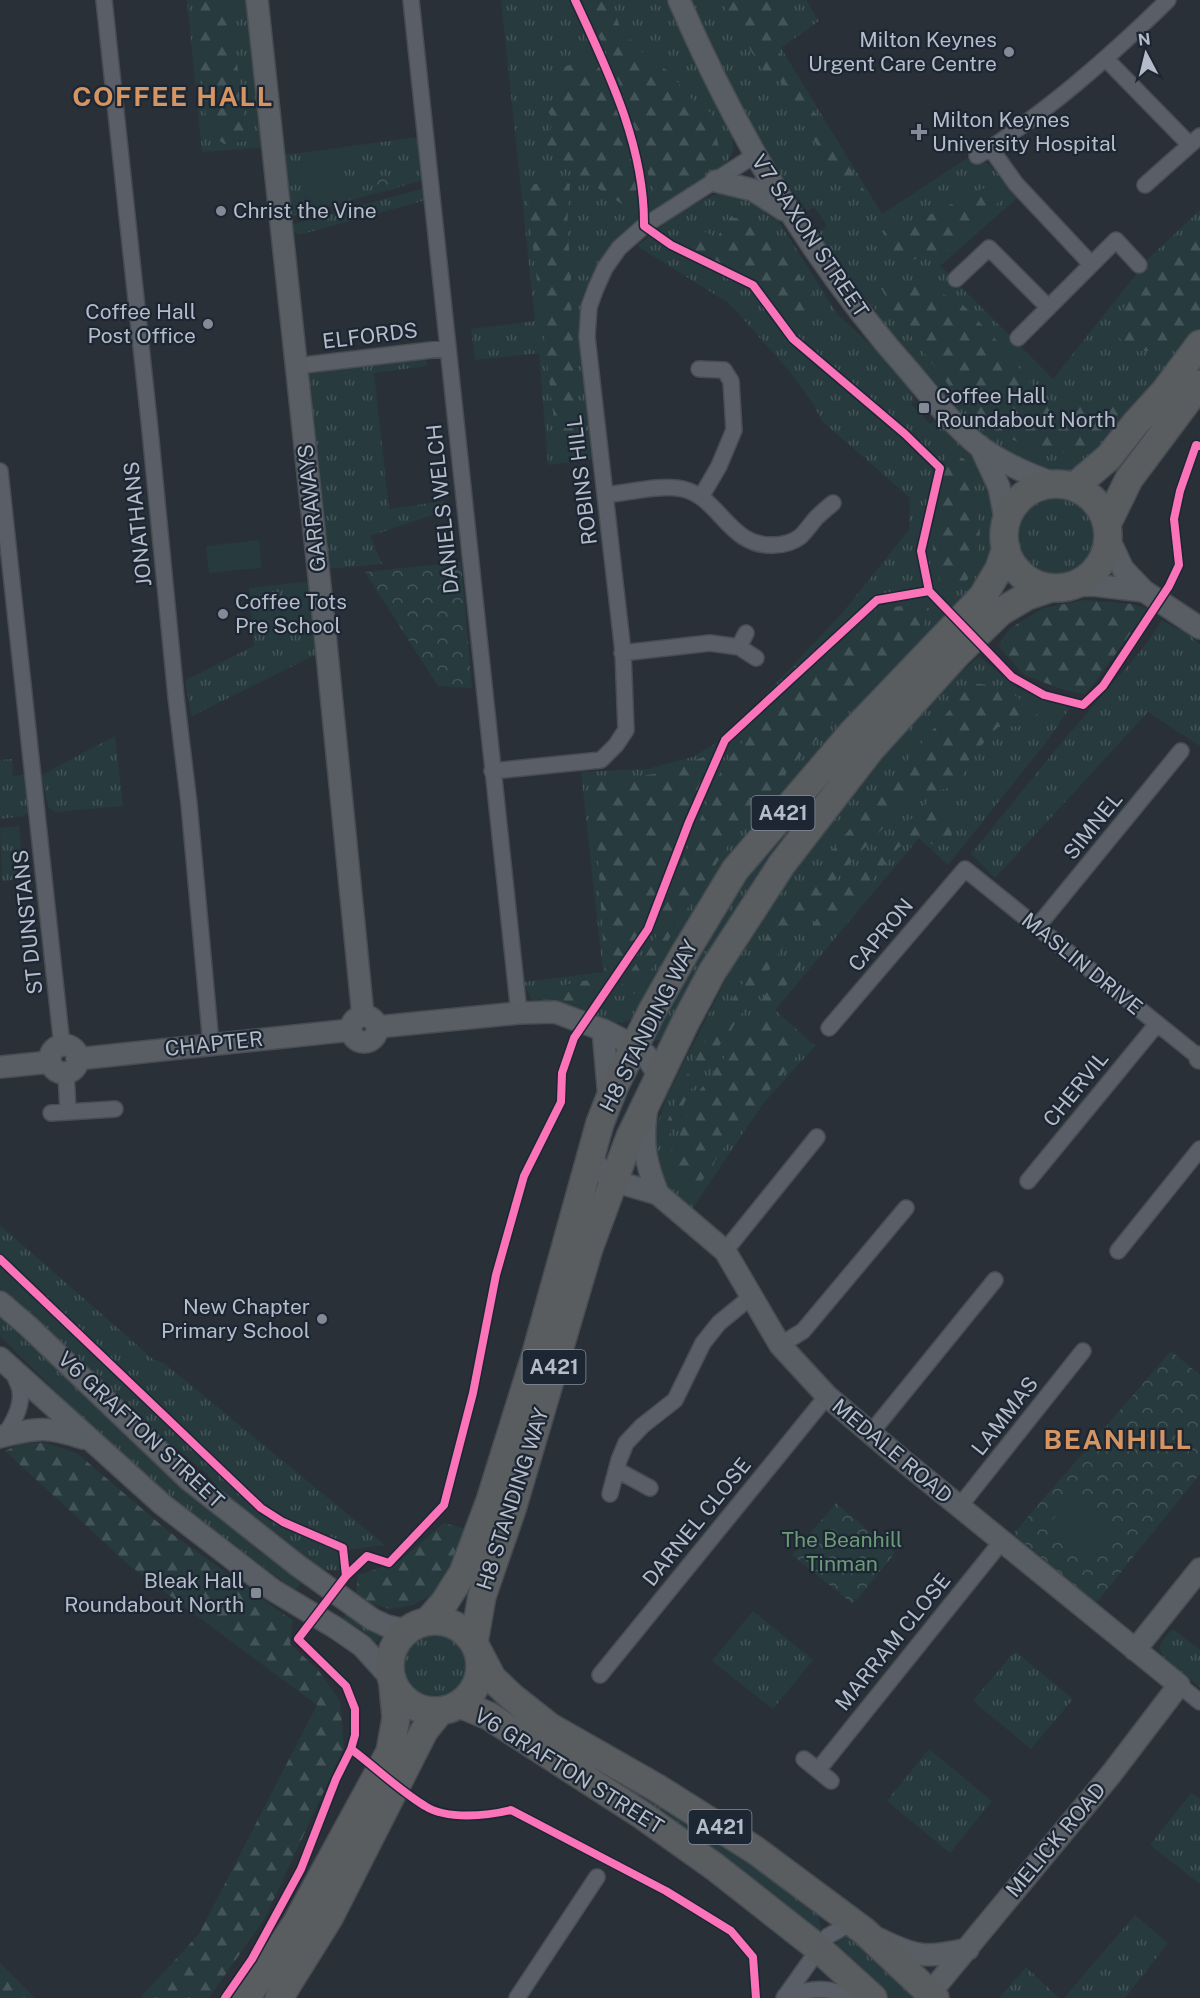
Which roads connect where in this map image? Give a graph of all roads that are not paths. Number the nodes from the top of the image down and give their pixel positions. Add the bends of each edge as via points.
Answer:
1 (104, 0) edge
2 (257, 0) edge
3 (411, 0) edge
4 (679, 0) edge
5 (1168, 0) edge
6 (1106, 59) junction
7 (1195, 140) edge
8 (755, 155) junction
9 (716, 182) junction
10 (1145, 185) dead end
11 (792, 215) junction
12 (1091, 264) junction
13 (1139, 265) dead end
14 (956, 279) dead end
15 (1048, 308) junction
16 (1018, 338) dead end
17 (1200, 344) edge
18 (448, 348) junction
19 (296, 366) junction
20 (699, 369) dead end
21 (1200, 384) edge
22 (1174, 398) junction
23 (980, 446) junction
24 (0, 471) edge
25 (1065, 485) junction
26 (605, 495) junction
27 (701, 497) junction
28 (833, 503) dead end
29 (1108, 531) junction
30 (1006, 535) junction
31 (1060, 587) junction
32 (1145, 592) junction
33 (985, 611) junction
34 (1192, 623) edge
35 (951, 646) junction
36 (622, 653) junction
37 (756, 658) dead end
38 (1181, 751) dead end
39 (492, 771) junction
40 (965, 869) joint
41 (1037, 927) junction
42 (519, 1013) junction
43 (364, 1024) junction
44 (1157, 1024) junction
45 (829, 1028) dead end
46 (603, 1030) junction
47 (211, 1044) junction
48 (1200, 1058) edge
49 (64, 1060) junction
50 (0, 1067) edge
51 (647, 1075) junction
52 (608, 1098) junction
53 (115, 1109) dead end
54 (68, 1111) junction
55 (51, 1113) dead end
56 (817, 1137) dead end
57 (637, 1138) junction
58 (1200, 1149) edge
59 (602, 1170) junction
60 (1028, 1181) dead end
61 (658, 1194) junction
62 (906, 1208) dead end
63 (725, 1251) junction
64 (1118, 1251) dead end
65 (995, 1280) dead end
66 (752, 1296) junction
67 (0, 1302) edge
68 (780, 1345) junction
69 (1083, 1351) dead end
70 (5, 1363) edge
71 (826, 1396) junction
72 (870, 1434) junction
73 (2, 1438) edge
74 (90, 1440) junction
75 (617, 1470) junction
76 (650, 1488) dead end
77 (610, 1494) dead end
78 (501, 1505) junction
79 (959, 1507) junction
80 (1002, 1541) junction
81 (485, 1549) junction
82 (1200, 1569) edge
83 (417, 1625) junction
84 (476, 1648) junction
85 (1135, 1650) junction
86 (600, 1675) dead end
87 (391, 1681) junction
88 (1179, 1685) junction
89 (1200, 1702) edge
90 (450, 1708) junction
91 (544, 1737) junction
92 (569, 1753) junction
93 (399, 1756) junction
94 (804, 1759) dead end
95 (818, 1770) junction
96 (831, 1781) dead end
97 (377, 1798) junction
98 (782, 1871) junction
99 (597, 1876) dead end
100 (859, 1928) junction
101 (823, 1942) junction
102 (968, 1949) junction
103 (784, 1997) edge
104 (931, 1997) edge
105 (246, 1998) edge
106 (279, 1998) edge
107 (517, 1998) edge
108 (854, 1998) edge
109 (873, 1998) edge

1 - 47 street, JONATHANS
2 - 19 street, GARRAWAYS
3 - 18 street, DANIELS WELCH
4 - 8 street, V7 SAXON STREET
5 - 6 street
6 - 7 street
6 - 12 street via 984,152
7 - 10 street
8 - 9 street, ROBINS HILL
8 - 11 street, V7 SAXON STREET
9 - 11 street via 753,190
9 - 26 street, ROBINS HILL via 644,226 619,248 605,268 590,307 587,337
11 - 23 street, V7 SAXON STREET via 866,321 938,405
12 - 13 street via 1116,240
12 - 15 street
14 - 15 street via 989,248
15 - 16 street
17 - 22 highway, A421
18 - 19 street, ELFORDS
18 - 39 street, DANIELS WELCH
19 - 43 street, GARRAWAYS
20 - 27 street via 724,370 731,381 734,430
21 - 22 highway, A421
22 - 25 highway, A421 via 1135,423 1109,457
22 - 29 highway, A421 via 1155,443 1129,479
23 - 25 street, V7 SAXON STREET via 1027,474
23 - 30 street, V7 SAXON STREET via 999,487
24 - 49 street, ST DUNSTANS
25 - 29 highway via 1095,501
25 - 30 highway, A421 via 1030,491 1015,505
26 - 27 street via 666,488 683,489
26 - 36 street, ROBINS HILL
27 - 28 street via 746,540 765,546 783,545 800,536
29 - 31 highway, A421 via 1101,563 1082,581
29 - 32 street via 1123,568
30 - 31 highway via 1012,562 1022,575 1035,583
30 - 33 highway, H8 STANDING WAY / A421 via 999,569 983,596
31 - 32 street via 1093,585
31 - 33 highway, H8 STANDING WAY / A421
32 - 34 street
33 - 35 highway, H8 STANDING WAY / A421
35 - 51 highway, H8 STANDING WAY / A421 via 782,864 712,972 685,1023
35 - 51 highway, H8 STANDING WAY / A421 via 852,733 735,870 686,951
36 - 37 street via 743,640
36 - 39 street, ROBINS HILL via 626,730 600,760
38 - 41 street, SIMNEL
39 - 42 street, DANIELS WELCH
40 - 41 street, MASLIN DRIVE
40 - 45 street, CAPRON
41 - 44 street, MASLIN DRIVE
42 - 43 street, CHAPTER
42 - 46 street, CHAPTER via 555,1012
43 - 47 street, CHAPTER
44 - 48 street, MASLIN DRIVE
44 - 60 street, CHERVIL
46 - 51 street, CHAPTER
46 - 52 street
47 - 49 street, CHAPTER
49 - 50 street, CHAPTER
49 - 54 street, ST DUNSTANS
51 - 52 highway, H8 STANDING WAY / A421
51 - 57 highway, H8 STANDING WAY / A421
52 - 59 highway, H8 STANDING WAY / A421
53 - 54 street
54 - 55 street
56 - 63 street
57 - 59 highway, H8 STANDING WAY / A421
57 - 61 street
58 - 64 street
59 - 61 street, MEDALE ROAD
59 - 78 highway, H8 STANDING WAY / A421 via 589,1248
59 - 78 highway, H8 STANDING WAY / A421 via 577,1206
61 - 63 street, MEDALE ROAD
62 - 68 street via 803,1331
63 - 66 street, MEDALE ROAD
65 - 72 street
66 - 68 street, MEDALE ROAD
66 - 75 street via 719,1323 703,1343 675,1400 626,1443
67 - 83 street, V6 GRAFTON STREET via 188,1479 312,1576 372,1619 387,1626
68 - 71 street, MEDALE ROAD
69 - 79 street, LAMMAS
70 - 73 street via 21,1391 20,1405
70 - 74 street, V6 GRAFTON STREET
71 - 72 street, MEDALE ROAD
71 - 86 street, DARNEL CLOSE
72 - 79 street, MEDALE ROAD
73 - 74 street via 34,1428
74 - 87 street, V6 GRAFTON STREET via 163,1505 273,1590 362,1646
75 - 76 street
75 - 77 street
78 - 81 highway, H8 STANDING WAY / A421
79 - 80 street, MEDALE ROAD
80 - 85 street, MEDALE ROAD
80 - 95 street, MARRAM CLOSE
81 - 83 highway, H8 STANDING WAY / A421 via 453,1590
81 - 84 highway, H8 STANDING WAY / A421
82 - 85 street
83 - 84 highway, A421 via 442,1621 454,1624
83 - 87 highway, A421 via 397,1640 391,1652
84 - 90 highway, A421 via 478,1682 471,1694
84 - 91 highway, V6 GRAFTON STREET / A421 via 492,1678
85 - 88 street, MEDALE ROAD
87 - 90 highway, A421 via 412,1706 425,1711
87 - 93 highway, A421
88 - 89 street, MEDALE ROAD
88 - 102 street, MELICK ROAD
90 - 91 highway, V6 GRAFTON STREET / A421 via 489,1716
90 - 93 highway, A421
91 - 92 highway, V6 GRAFTON STREET / A421
92 - 98 highway, V6 GRAFTON STREET / A421 via 706,1817
92 - 101 highway, V6 GRAFTON STREET / A421 via 642,1815
93 - 97 highway, A421
94 - 95 street
95 - 96 street
97 - 105 highway, A421
97 - 106 highway, A421 via 330,1916
98 - 100 highway, V6 GRAFTON STREET / A421
98 - 101 street, V6 GRAFTON STREET via 822,1913 829,1927
99 - 107 street
100 - 101 street via 844,1927
100 - 102 street via 918,1955 938,1956
100 - 104 highway, V6 GRAFTON STREET / A421
101 - 103 street
101 - 109 highway, V6 GRAFTON STREET / A421
102 - 104 street, MELICK ROAD
103 - 108 street via 820,1988

